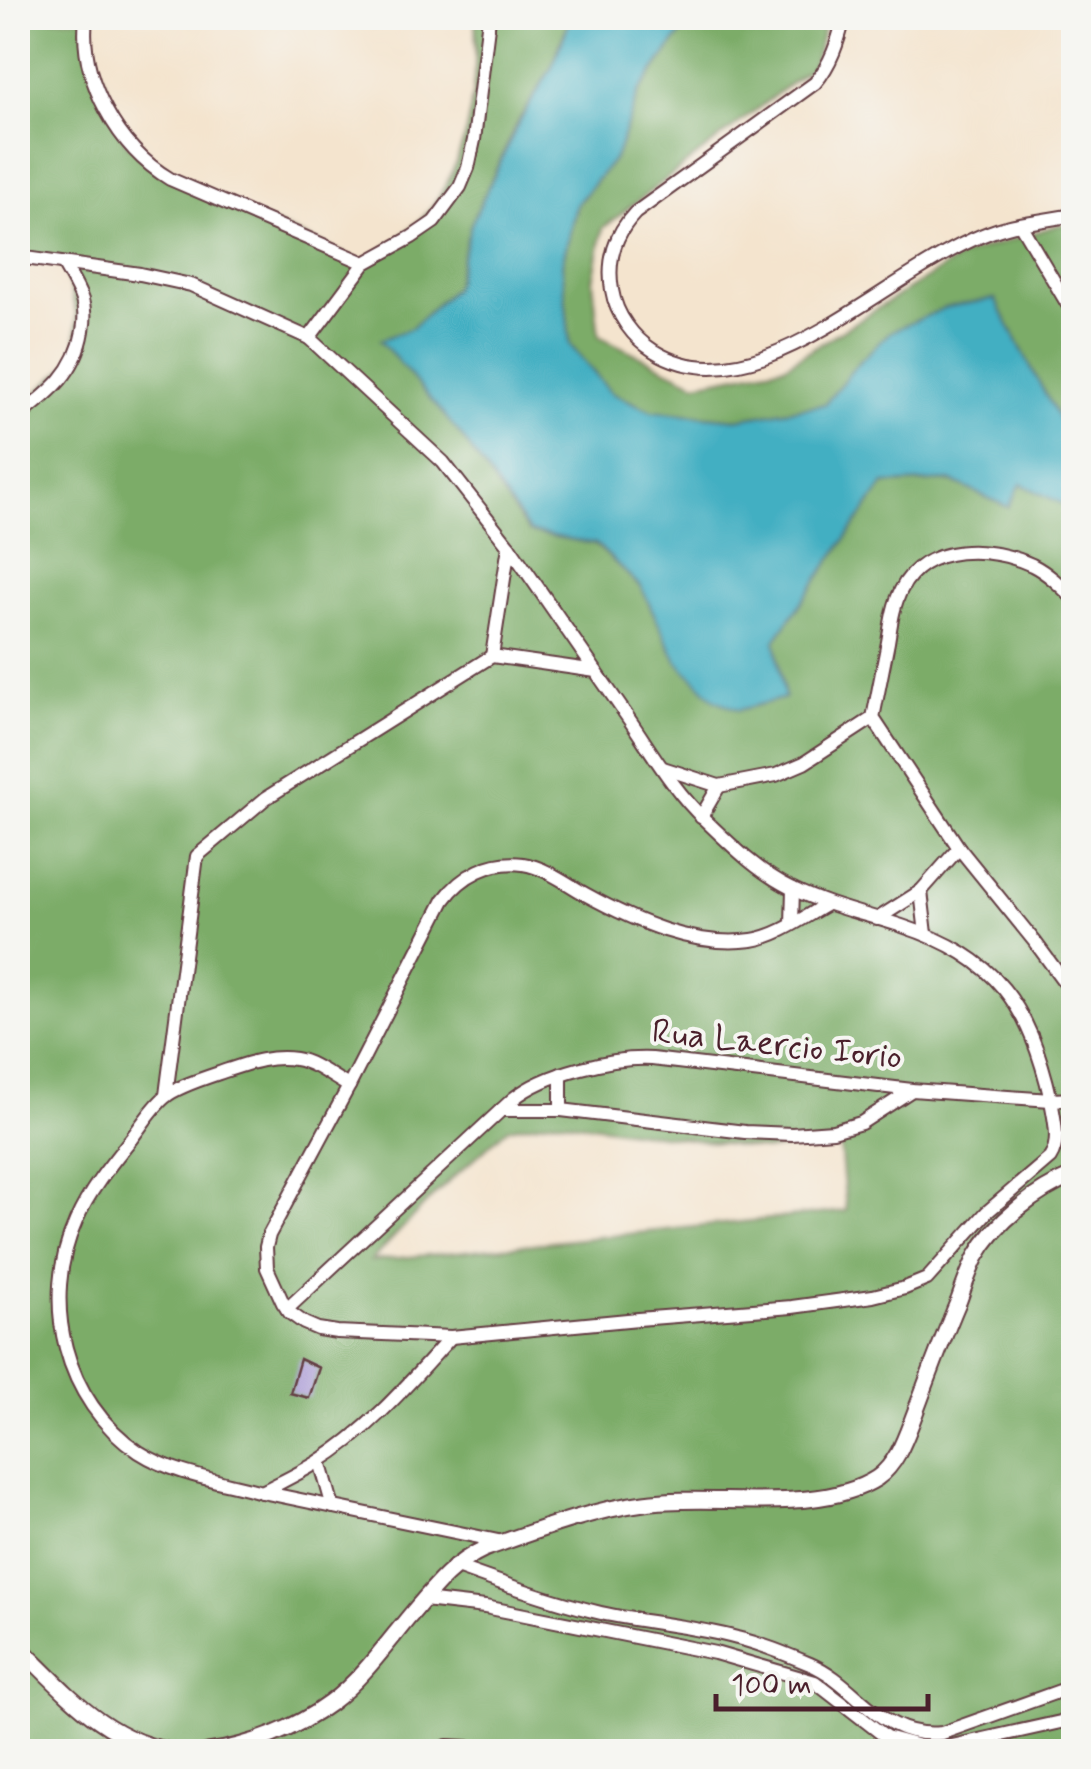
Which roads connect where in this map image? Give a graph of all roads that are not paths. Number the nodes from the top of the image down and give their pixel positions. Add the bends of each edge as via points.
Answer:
1 (86, 18) edge
2 (489, 18) edge
3 (844, 18) edge
4 (1074, 215) edge
5 (1020, 224) junction
6 (18, 257) edge
7 (364, 263) junction
8 (64, 265) junction
9 (1074, 315) edge
10 (309, 338) junction
11 (18, 417) edge
12 (509, 546) junction
13 (1074, 599) edge
14 (492, 656) junction
15 (596, 671) junction
16 (873, 718) junction
17 (663, 768) junction
18 (719, 786) junction
19 (701, 816) junction
20 (960, 848) junction
21 (793, 889) junction
22 (920, 891) junction
23 (827, 904) junction
24 (877, 919) junction
25 (792, 924) junction
26 (926, 934) junction
27 (1074, 996) edge
28 (561, 1074) junction
29 (349, 1086) junction
30 (912, 1090) junction
31 (166, 1095) junction
32 (1074, 1099) edge
33 (1051, 1100) junction
34 (502, 1110) junction
35 (561, 1110) junction
36 (1074, 1176) edge
37 (288, 1310) junction
38 (452, 1338) junction
39 (320, 1461) junction
40 (262, 1492) junction
41 (332, 1506) junction
42 (504, 1542) junction
43 (454, 1566) junction
44 (424, 1600) junction
45 (18, 1646) edge
46 (1074, 1686) edge
47 (1074, 1719) edge
48 (447, 1746) dead end
49 (177, 1752) edge
50 (208, 1752) edge
51 (476, 1752) edge

1 - 7 street via 98,92 126,143 147,164
2 - 7 street via 474,140 460,187 434,222
3 - 5 street via 814,84 635,213 620,232 611,286 637,338 660,355 692,365 730,366 770,356 966,241
4 - 5 street
5 - 9 street
6 - 8 street
7 - 10 street
8 - 10 street via 191,285
8 - 11 street via 84,309 76,358 60,382
10 - 12 street via 443,462
12 - 14 street
12 - 15 street
13 - 16 street via 1050,576 1010,557 954,553 928,562 909,578 896,603
14 - 15 street
14 - 31 street via 266,798 196,856
15 - 17 street
16 - 18 street via 790,770
16 - 20 street
17 - 18 street
17 - 19 street
18 - 19 street
19 - 21 street
20 - 22 street
20 - 27 street
21 - 23 street
21 - 25 street
22 - 24 street
22 - 26 street
23 - 24 street
23 - 25 street
24 - 26 street
25 - 29 street via 751,940 699,939 634,918 535,866 487,867 444,900
26 - 33 street via 972,958 1000,983 1038,1048
28 - 30 street, Rua Laercio Iorio via 652,1059
28 - 34 street, Rua Laercio Iorio via 524,1090
28 - 35 street
29 - 31 street via 311,1064 281,1058
29 - 37 street via 266,1246 270,1278
30 - 33 street, Rua Laercio Iorio
30 - 35 street via 861,1123 813,1133 745,1132
31 - 40 street via 88,1196 66,1248 59,1291 68,1358 90,1402 135,1449 167,1466
32 - 33 street, Rua Laercio Iorio
33 - 38 street via 1053,1154 975,1224 927,1279 839,1302
34 - 35 street
34 - 37 street, Rua Laercio Iorio
36 - 42 street via 1018,1209 976,1258 904,1442 875,1479 818,1497 647,1502
37 - 38 street via 318,1329
38 - 39 street via 378,1414
39 - 40 street
39 - 41 street
40 - 41 street
41 - 42 street
42 - 43 street
43 - 44 street
43 - 46 street via 602,1613 757,1644 824,1671 886,1722 925,1733 942,1733
44 - 47 street via 715,1654 815,1682 886,1737 934,1750
44 - 50 street via 330,1703 281,1732
45 - 49 street via 119,1734
48 - 51 street

